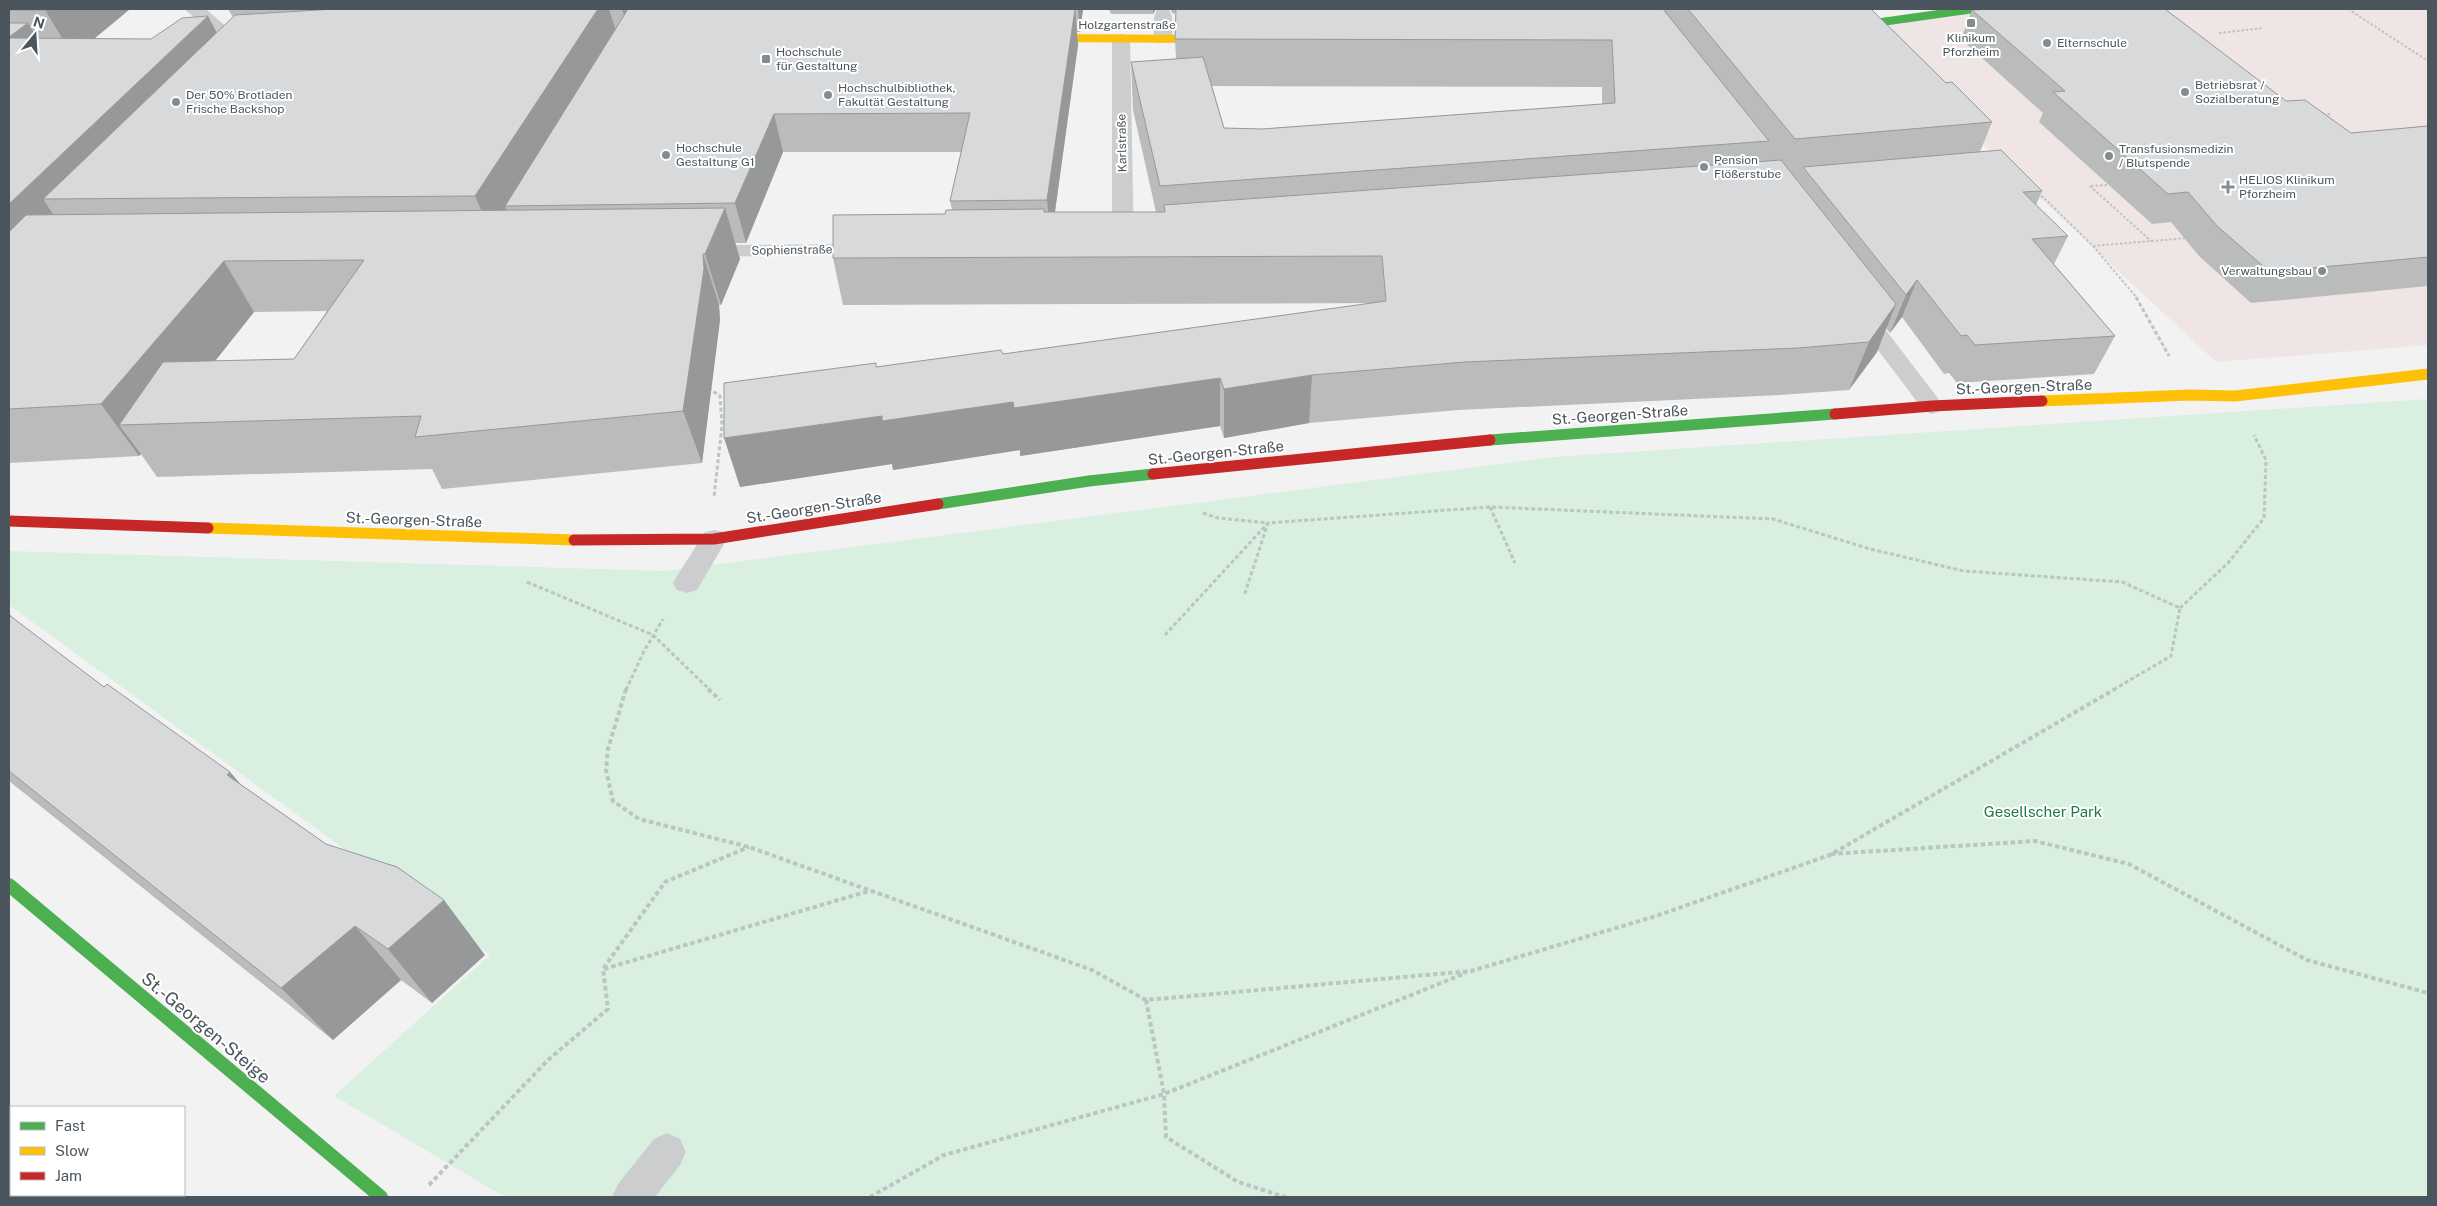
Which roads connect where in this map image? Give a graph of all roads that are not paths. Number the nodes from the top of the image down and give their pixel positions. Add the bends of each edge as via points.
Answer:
1 (192, 9) edge
2 (1962, 10) edge
3 (1163, 14) dead end
4 (1842, 27) joint
5 (1022, 38) edge
6 (1121, 39) junction
7 (1163, 39) junction
8 (1230, 39) edge
9 (1868, 47) edge
10 (246, 60) edge
11 (1123, 247) edge
12 (887, 250) edge
13 (680, 252) edge
14 (1843, 290) edge
15 (2428, 374) edge
16 (1932, 406) junction
17 (9, 521) edge
18 (714, 539) junction
19 (687, 583) dead end
20 (9, 885) edge
21 (667, 1152) dead end
22 (381, 1197) edge
23 (631, 1197) edge

1 - 10 street via 202,14
2 - 4 street
3 - 7 street
4 - 9 street
5 - 6 street, Holzgartenstraße
6 - 7 street, Holzgartenstraße
6 - 11 street, Karlstraße
7 - 8 street, Holzgartenstraße
12 - 13 street, Sophienstraße
14 - 16 street
15 - 16 street, St.-Georgen-Straße via 2235,396
16 - 18 street, St.-Georgen-Straße via 1505,439 1089,481
17 - 18 street, St.-Georgen-Straße via 575,540
18 - 19 street
20 - 22 street, St.-Georgen-Steige
21 - 23 street

